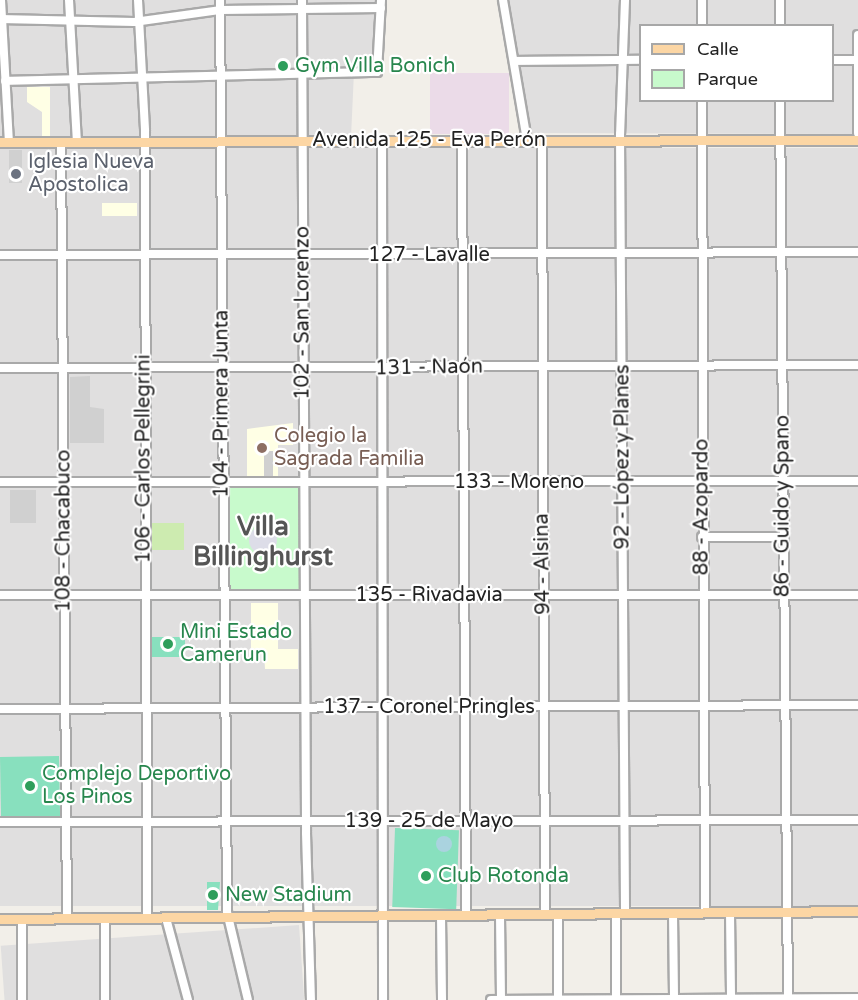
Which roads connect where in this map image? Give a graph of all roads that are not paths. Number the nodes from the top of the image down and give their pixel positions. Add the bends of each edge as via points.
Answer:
1 (1, 0) edge
2 (69, 0) edge
3 (138, 0) edge
4 (220, 0) edge
5 (302, 0) edge
6 (503, 0) edge
7 (624, 0) edge
8 (702, 0) edge
9 (780, 0) edge
10 (381, 4) edge
11 (302, 9) junction
12 (221, 10) junction
13 (1, 19) edge
14 (71, 22) junction
15 (139, 22) junction
16 (702, 24) edge
17 (780, 24) edge
18 (858, 35) edge
19 (623, 60) junction
20 (639, 60) edge
21 (834, 60) edge
22 (858, 60) edge
23 (514, 61) junction
24 (223, 74) junction
25 (3, 75) edge
26 (303, 75) junction
27 (74, 79) junction
28 (143, 80) junction
29 (702, 102) edge
30 (780, 102) edge
31 (858, 133) edge
32 (780, 139) junction
33 (303, 140) junction
34 (382, 140) junction
35 (462, 140) junction
36 (621, 140) junction
37 (858, 140) edge
38 (222, 141) junction
39 (527, 141) junction
40 (542, 141) junction
41 (702, 141) junction
42 (4, 142) edge
43 (62, 142) junction
44 (76, 142) junction
45 (145, 142) junction
46 (782, 252) junction
47 (858, 252) edge
48 (623, 253) junction
49 (702, 253) junction
50 (463, 254) junction
51 (543, 254) junction
52 (0, 255) edge
53 (61, 255) junction
54 (222, 255) junction
55 (382, 255) junction
56 (144, 256) junction
57 (303, 256) junction
58 (858, 365) edge
59 (783, 366) junction
60 (463, 367) junction
61 (702, 367) junction
62 (0, 368) edge
63 (383, 368) junction
64 (542, 368) junction
65 (622, 368) junction
66 (63, 369) junction
67 (144, 369) junction
68 (222, 369) junction
69 (302, 370) junction
70 (63, 481) junction
71 (144, 481) junction
72 (542, 481) junction
73 (701, 481) junction
74 (784, 481) junction
75 (858, 481) edge
76 (0, 482) edge
77 (223, 482) junction
78 (303, 482) junction
79 (383, 482) junction
80 (462, 482) junction
81 (622, 482) junction
82 (702, 537) junction
83 (784, 537) junction
84 (783, 593) junction
85 (543, 594) junction
86 (624, 594) junction
87 (702, 594) junction
88 (0, 595) edge
89 (64, 595) junction
90 (383, 595) junction
91 (464, 595) junction
92 (858, 595) edge
93 (144, 596) junction
94 (304, 596) junction
95 (225, 597) junction
96 (783, 704) junction
97 (704, 705) junction
98 (858, 705) edge
99 (464, 706) junction
100 (624, 706) junction
101 (384, 707) junction
102 (544, 707) junction
103 (66, 708) junction
104 (305, 708) junction
105 (0, 709) edge
106 (146, 709) junction
107 (225, 709) junction
108 (705, 818) junction
109 (785, 818) junction
110 (385, 820) junction
111 (544, 820) junction
112 (624, 820) junction
113 (858, 820) edge
114 (67, 821) junction
115 (147, 821) junction
116 (227, 821) junction
117 (306, 821) junction
118 (465, 821) junction
119 (0, 822) edge
120 (858, 911) edge
121 (787, 912) junction
122 (705, 913) junction
123 (730, 913) junction
124 (620, 914) junction
125 (673, 914) junction
126 (545, 915) junction
127 (558, 915) junction
128 (441, 916) junction
129 (466, 916) junction
130 (500, 916) junction
131 (228, 917) junction
132 (308, 917) junction
133 (384, 917) junction
134 (147, 918) junction
135 (166, 918) junction
136 (0, 919) edge
137 (22, 919) junction
138 (67, 919) junction
139 (105, 919) junction
140 (858, 998) edge
141 (674, 999) edge
142 (731, 999) edge
143 (788, 999) edge
144 (22, 1000) edge
145 (105, 1000) edge
146 (188, 1000) edge
147 (248, 1000) edge
148 (312, 1000) edge
149 (383, 1000) edge
150 (442, 1000) edge
151 (491, 1000) edge
152 (501, 1000) edge
153 (558, 1000) edge
154 (616, 1000) edge

1 - 13 street
2 - 14 street
3 - 15 street, 106 - Carlos Pellegrini
4 - 12 street, 104 - Primera Junta
5 - 11 street, 102 - San Lorenzo
6 - 23 street
7 - 19 street, 92 - López y Planes
8 - 16 street
9 - 17 street
10 - 11 street
10 - 26 street via 377,72
11 - 12 street
11 - 26 street, 102 - San Lorenzo
12 - 15 street
12 - 24 street, 104 - Primera Junta
13 - 14 street
13 - 25 street
14 - 15 street
14 - 27 street
15 - 28 street, 106 - Carlos Pellegrini
18 - 22 street
19 - 20 street
19 - 23 street
19 - 36 street, 92 - López y Planes
21 - 22 street
22 - 31 street
23 - 39 street
24 - 26 street
24 - 28 street
24 - 38 street, 104 - Primera Junta
25 - 27 street
25 - 42 street
26 - 33 street, 102 - San Lorenzo
27 - 28 street
27 - 44 street
28 - 45 street, 106 - Carlos Pellegrini
29 - 41 street, 88 - Azopardo
30 - 32 street, 86 - Guido y Spano
32 - 37 main road, Avenida 125 - Eva Perón
32 - 41 main road, Avenida 125 - Eva Perón
32 - 46 street, 86 - Guido y Spano
33 - 34 main road, Avenida 125 - Eva Perón
33 - 38 main road, Avenida 125 - Eva Perón
33 - 57 street, 102 - San Lorenzo
34 - 35 main road, Avenida 125 - Eva Perón
34 - 55 street
35 - 39 main road, Avenida 125 - Eva Perón
35 - 50 street
36 - 40 main road, Avenida 125 - Eva Perón
36 - 41 main road, Avenida 125 - Eva Perón
36 - 48 street, 92 - López y Planes
38 - 45 main road, Avenida 125 - Eva Perón
38 - 54 street, 104 - Primera Junta
39 - 40 main road, Avenida 125 - Eva Perón
40 - 51 street, 94 - Alsina
41 - 49 street, 88 - Azopardo
42 - 43 main road, Avenida 125 - Eva Perón
43 - 44 main road, Avenida 125 - Eva Perón
43 - 53 street, 108 - Chacabuco
44 - 45 main road, Avenida 125 - Eva Perón
45 - 56 street, 106 - Carlos Pellegrini
46 - 47 street, 127 - Lavalle
46 - 49 street, 127 - Lavalle
46 - 59 street, 86 - Guido y Spano
48 - 49 street, 127 - Lavalle
48 - 51 street, 127 - Lavalle
48 - 65 street, 92 - López y Planes
49 - 61 street, 88 - Azopardo
50 - 51 street, 127 - Lavalle
50 - 55 street, 127 - Lavalle
50 - 60 street
51 - 64 street, 94 - Alsina
52 - 53 street, 127 - Lavalle
53 - 56 street, 127 - Lavalle
53 - 66 street, 108 - Chacabuco
54 - 56 street, 127 - Lavalle
54 - 57 street, 127 - Lavalle
54 - 68 street, 104 - Primera Junta
55 - 57 street, 127 - Lavalle
55 - 63 street
56 - 67 street, 106 - Carlos Pellegrini
57 - 69 street, 102 - San Lorenzo
58 - 59 street, 131 - Naón
59 - 61 street, 131 - Naón
59 - 74 street, 86 - Guido y Spano
60 - 63 street, 131 - Naón
60 - 64 street, 131 - Naón
60 - 80 street
61 - 65 street, 131 - Naón
61 - 73 street, 88 - Azopardo
62 - 66 street, 131 - Naón
63 - 69 street, 131 - Naón
63 - 79 street
64 - 65 street, 131 - Naón
64 - 72 street, 94 - Alsina
65 - 81 street, 92 - López y Planes
66 - 67 street, 131 - Naón
66 - 70 street, 108 - Chacabuco
67 - 68 street, 131 - Naón
67 - 71 street, 106 - Carlos Pellegrini
68 - 69 street, 131 - Naón
68 - 77 street, 104 - Primera Junta
69 - 78 street, 102 - San Lorenzo
70 - 71 street, 133 - Moreno
70 - 76 street, 133 - Moreno
70 - 89 street, 108 - Chacabuco
71 - 77 street, 133 - Moreno
71 - 93 street, 106 - Carlos Pellegrini
72 - 80 street, 133 - Moreno
72 - 81 street, 133 - Moreno
72 - 85 street, 94 - Alsina
73 - 74 street, 133 - Moreno
73 - 81 street, 133 - Moreno
73 - 82 street, 88 - Azopardo
74 - 75 street, 133 - Moreno
74 - 83 street, 86 - Guido y Spano
77 - 78 street, 133 - Moreno
77 - 95 street, 104 - Primera Junta
78 - 79 street, 133 - Moreno
78 - 94 street, 102 - San Lorenzo
79 - 80 street, 133 - Moreno
79 - 90 street
80 - 91 street
81 - 86 street, 92 - López y Planes
82 - 83 street
82 - 87 street, 88 - Azopardo
83 - 84 street, 86 - Guido y Spano
84 - 87 street, 135 - Rivadavia
84 - 92 street, 135 - Rivadavia
84 - 96 street, 86 - Guido y Spano
85 - 86 street, 135 - Rivadavia
85 - 91 street, 135 - Rivadavia
85 - 102 street, 94 - Alsina
86 - 87 street, 135 - Rivadavia
86 - 100 street, 92 - López y Planes
87 - 97 street, 88 - Azopardo
88 - 89 street, 135 - Rivadavia
89 - 93 street, 135 - Rivadavia
89 - 103 street, 108 - Chacabuco
90 - 91 street, 135 - Rivadavia
90 - 94 street, 135 - Rivadavia
90 - 101 street
91 - 99 street
93 - 95 street, 135 - Rivadavia
93 - 106 street, 106 - Carlos Pellegrini
94 - 95 street, 135 - Rivadavia
94 - 104 street, 102 - San Lorenzo
95 - 107 street, 104 - Primera Junta
96 - 97 street, 137 - Coronel Pringles
96 - 98 street, 137 - Coronel Pringles
96 - 109 street, 86 - Guido y Spano
97 - 100 street, 137 - Coronel Pringles
97 - 108 street, 88 - Azopardo
99 - 101 street, 137 - Coronel Pringles
99 - 102 street, 137 - Coronel Pringles
99 - 118 street
100 - 102 street, 137 - Coronel Pringles
100 - 112 street, 92 - López y Planes
101 - 104 street, 137 - Coronel Pringles
101 - 110 street
102 - 111 street, 94 - Alsina
103 - 105 street, 137 - Coronel Pringles
103 - 106 street, 137 - Coronel Pringles
103 - 114 street, 108 - Chacabuco
104 - 107 street, 137 - Coronel Pringles
104 - 117 street, 102 - San Lorenzo
106 - 107 street, 137 - Coronel Pringles
106 - 115 street, 106 - Carlos Pellegrini
107 - 116 street, 104 - Primera Junta
108 - 109 street, 139 - 25 de Mayo
108 - 112 street, 139 - 25 de Mayo
108 - 122 street, 88 - Azopardo
109 - 113 street, 139 - 25 de Mayo
109 - 121 street, 86 - Guido y Spano
110 - 117 street, 139 - 25 de Mayo
110 - 118 street, 139 - 25 de Mayo
110 - 133 street
111 - 112 street, 139 - 25 de Mayo
111 - 118 street, 139 - 25 de Mayo
111 - 126 street, 94 - Alsina
112 - 124 street, 92 - López y Planes
114 - 115 street, 139 - 25 de Mayo
114 - 119 street, 139 - 25 de Mayo
114 - 138 street, 108 - Chacabuco
115 - 116 street, 139 - 25 de Mayo
115 - 134 street, 106 - Carlos Pellegrini
116 - 117 street, 139 - 25 de Mayo
116 - 131 street, 104 - Primera Junta
117 - 132 street, 102 - San Lorenzo
118 - 129 street
120 - 121 main road
121 - 123 main road
121 - 143 street, 86 - Guido y Spano
122 - 123 main road
122 - 125 main road
123 - 142 street
124 - 125 main road
124 - 127 main road
124 - 154 street, 92 - López y Planes
125 - 141 street
126 - 127 main road
126 - 130 main road
127 - 153 street
128 - 129 main road
128 - 133 main road
128 - 150 street
129 - 130 main road
130 - 152 street
131 - 132 main road
131 - 135 main road
131 - 147 street, 104 - Primera Junta
132 - 133 main road
132 - 148 street, 102 - San Lorenzo
133 - 149 street
134 - 135 main road
134 - 139 main road
135 - 146 street
136 - 137 main road
137 - 138 main road
137 - 144 street
138 - 139 main road
139 - 145 street
140 - 143 street
141 - 142 street
141 - 154 street
142 - 143 street
151 - 152 street
152 - 153 street
153 - 154 street

